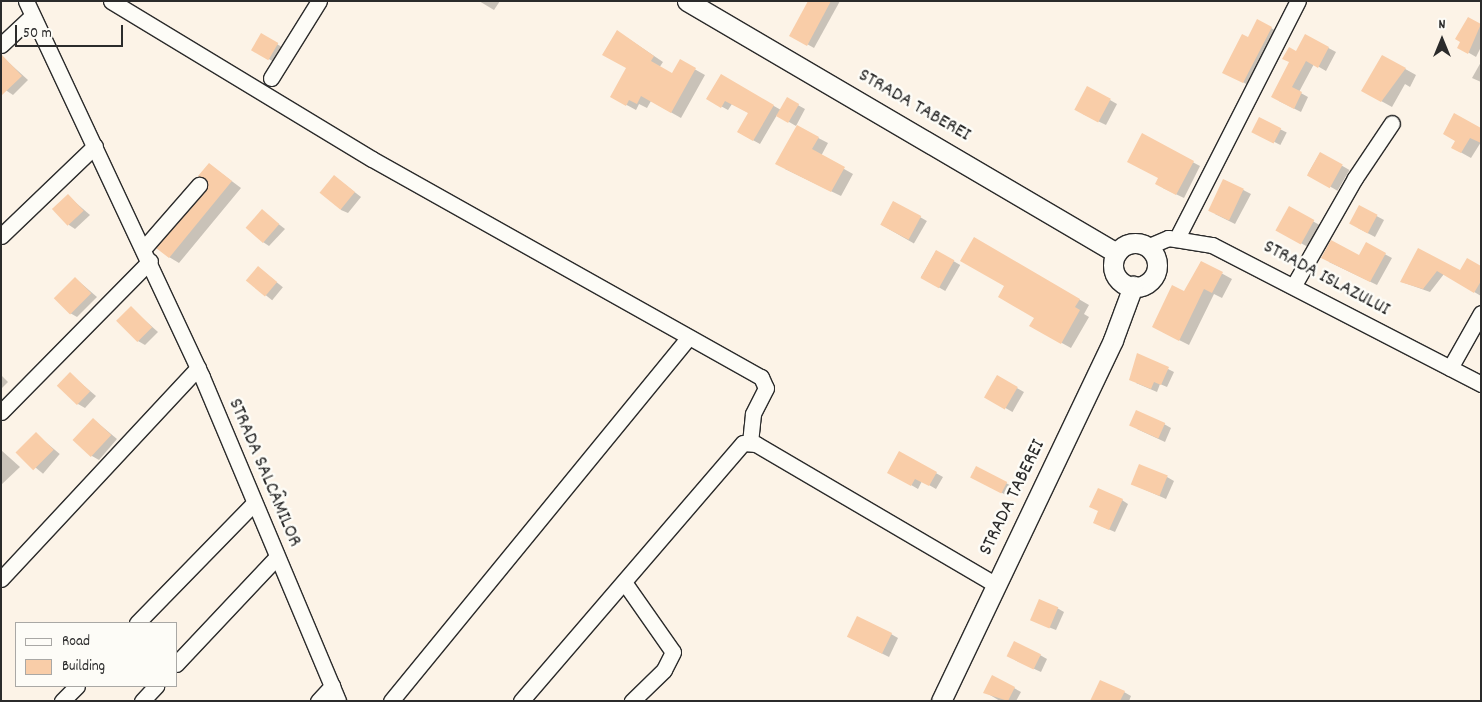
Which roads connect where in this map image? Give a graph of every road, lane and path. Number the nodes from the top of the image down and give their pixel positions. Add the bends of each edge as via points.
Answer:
1 (26, 1) edge
2 (111, 1) edge
3 (319, 1) edge
4 (687, 1) edge
5 (1298, 1) edge
6 (32, 16) junction
7 (1, 44) edge
8 (271, 78) dead end
9 (1392, 123) dead end
10 (95, 146) junction
11 (199, 185) dead end
12 (1, 236) edge
13 (1177, 238) junction
14 (1147, 247) junction
15 (1117, 253) junction
16 (147, 255) junction
17 (1294, 285) junction
18 (1133, 286) junction
19 (1481, 314) edge
20 (689, 337) junction
21 (198, 368) junction
22 (1450, 368) junction
23 (1481, 384) edge
24 (1, 412) edge
25 (750, 442) junction
26 (254, 503) junction
27 (277, 557) junction
28 (1, 579) edge
29 (624, 582) junction
30 (996, 585) junction
31 (138, 622) edge
32 (178, 662) edge
33 (332, 686) junction
34 (76, 687) edge
35 (155, 687) edge
36 (62, 701) edge
37 (142, 701) edge
38 (318, 701) edge
39 (338, 701) edge
40 (391, 701) edge
41 (520, 701) edge
42 (632, 701) edge
43 (941, 701) edge

1 - 6 street, STRADA SALCÂMILOR
2 - 20 street via 372,159
3 - 8 street
4 - 15 street, STRADA TABEREI
5 - 13 street
6 - 7 street
6 - 10 street, STRADA SALCÂMILOR
9 - 17 street via 1355,178
10 - 12 street
10 - 16 street, STRADA SALCÂMILOR
11 - 16 street
13 - 14 street, STRADA ISLAZULUI
13 - 17 street, STRADA ISLAZULUI via 1212,245
14 - 15 street via 1131,244
14 - 18 street via 1155,256 1156,269 1145,284
15 - 18 street via 1113,265 1117,277
16 - 21 street, STRADA SALCÂMILOR
16 - 24 street
17 - 22 street, STRADA ISLAZULUI
18 - 30 street, STRADA TABEREI via 1114,340
19 - 22 street
20 - 25 street via 764,382 750,427
20 - 40 street
21 - 26 street, STRADA SALCÂMILOR
21 - 28 street
22 - 23 street, STRADA ISLAZULUI
25 - 29 street via 736,448
25 - 30 street
26 - 27 street, STRADA SALCÂMILOR
26 - 31 street
27 - 32 street
27 - 33 street, STRADA SALCÂMILOR
29 - 41 street
29 - 42 street via 673,652 664,670
30 - 43 street, STRADA TABEREI
33 - 38 street
33 - 39 street, STRADA SALCÂMILOR
34 - 36 street
35 - 37 street

